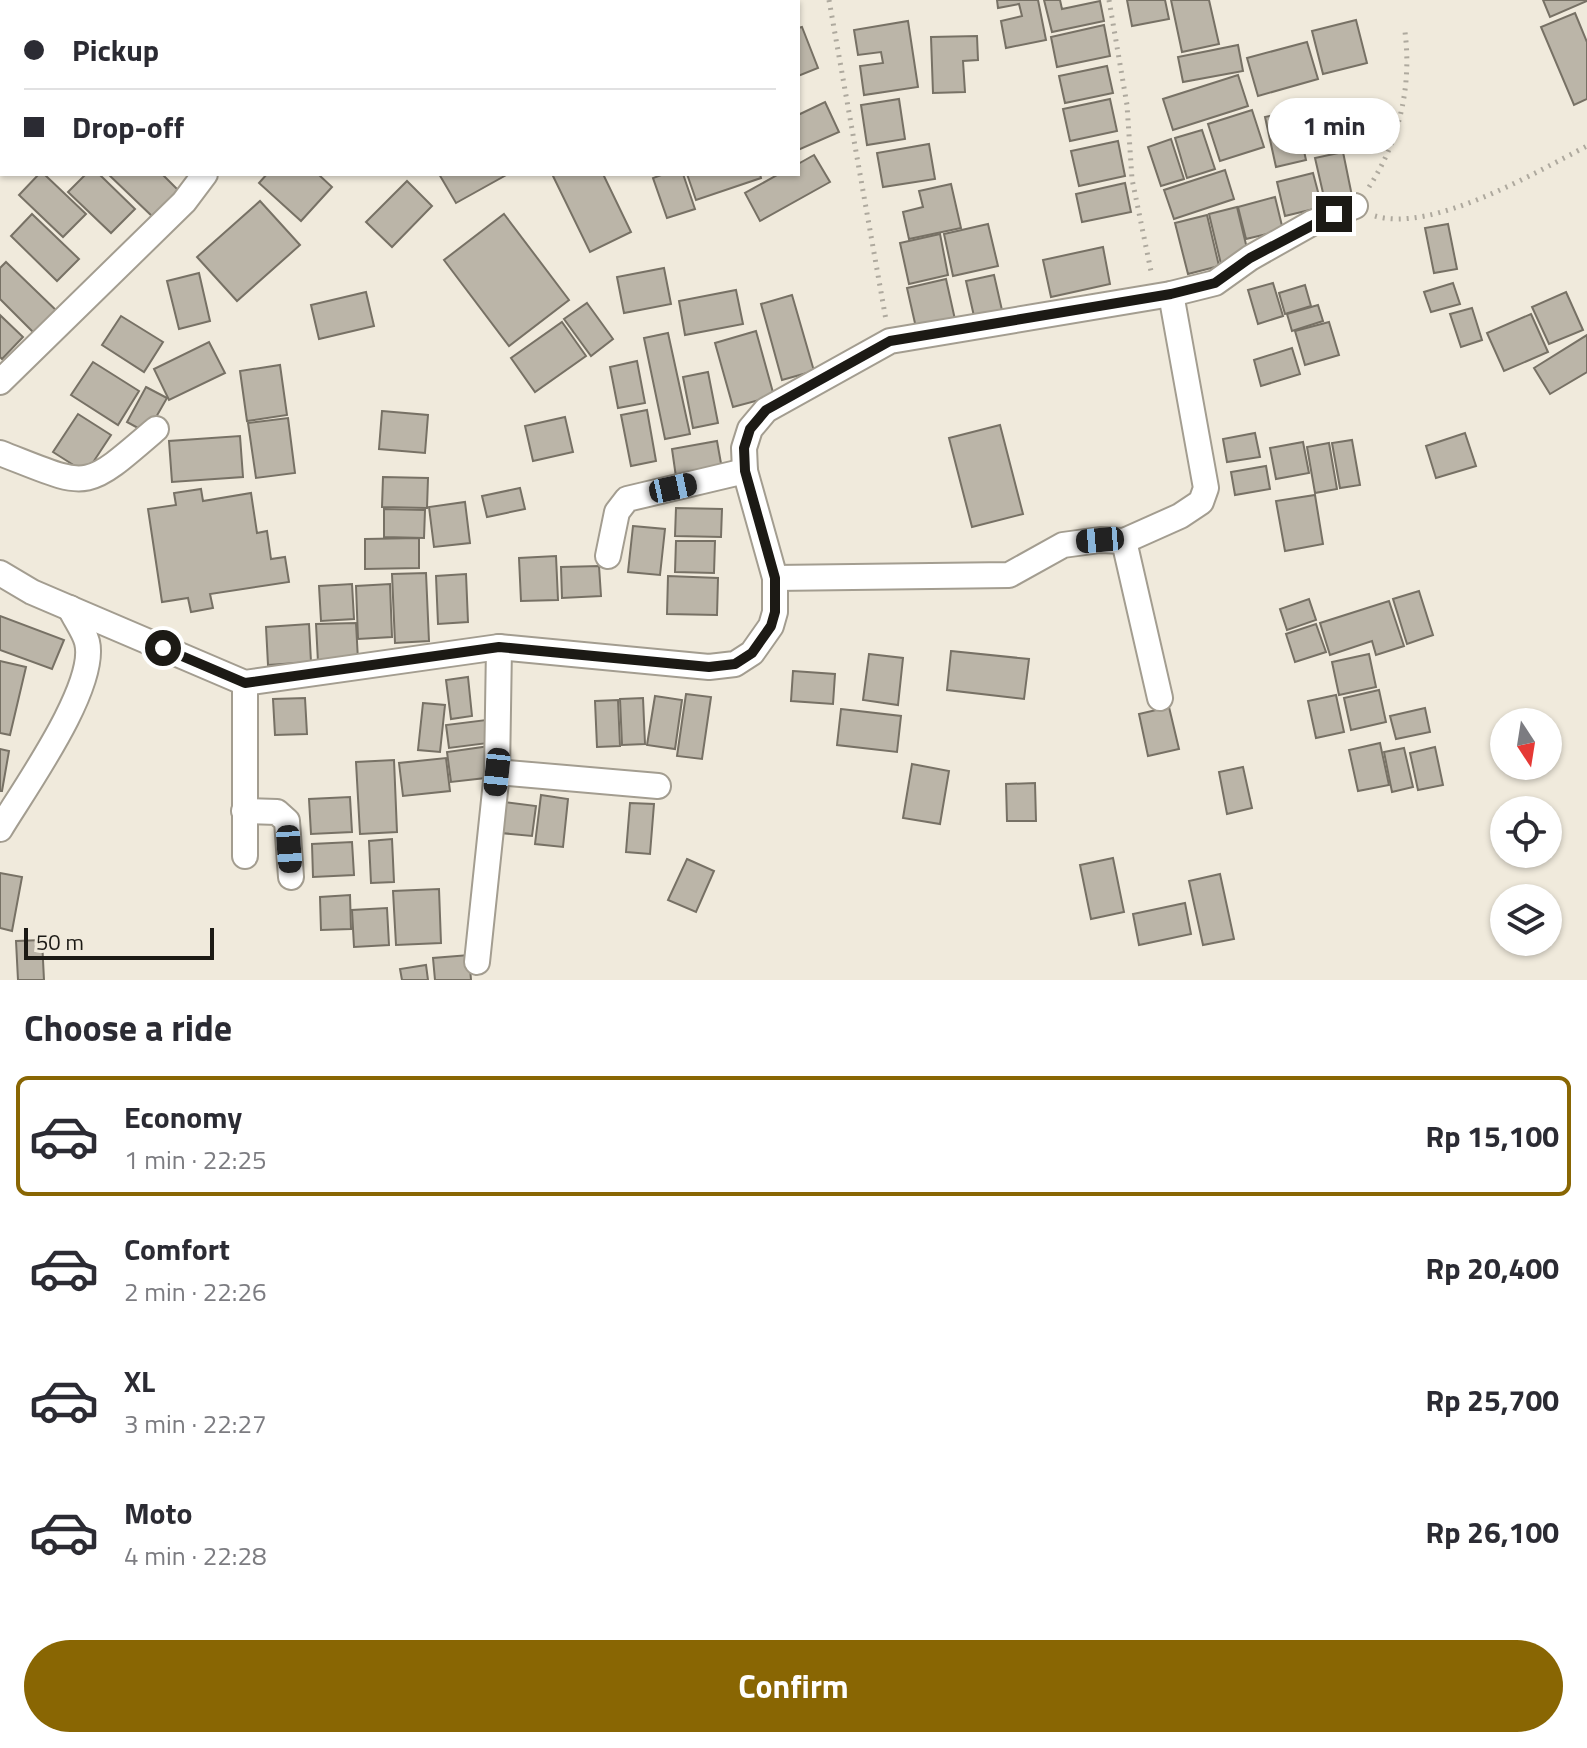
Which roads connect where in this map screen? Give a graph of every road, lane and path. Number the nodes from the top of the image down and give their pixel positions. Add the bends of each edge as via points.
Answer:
1 (829, 0) edge
2 (1109, 0) edge
3 (1405, 32) dead end
4 (1587, 146) edge
5 (204, 176) edge
6 (1355, 206) junction
7 (1164, 295) junction
8 (890, 341) junction
9 (0, 382) edge
10 (156, 429) dead end
11 (0, 453) edge
12 (745, 471) junction
13 (1124, 541) junction
14 (608, 556) dead end
15 (0, 573) edge
16 (775, 578) junction
17 (70, 608) junction
18 (499, 647) junction
19 (245, 683) junction
20 (1160, 698) dead end
21 (497, 772) junction
22 (658, 786) dead end
23 (244, 811) junction
24 (0, 829) edge
25 (245, 856) dead end
26 (291, 877) dead end
27 (477, 962) dead end

1 - 8 path
2 - 7 path via 1127,105 1132,179
3 - 6 path via 1406,99 1380,170
4 - 6 path via 1454,208 1411,218 1379,218
5 - 9 street via 184,202
6 - 7 street via 1312,223 1215,283
7 - 8 street
7 - 13 street via 1206,488 1201,502 1180,516
8 - 12 street via 766,410 750,429
10 - 11 street via 91,480 70,480
12 - 14 street via 627,499 617,512
12 - 16 street
13 - 16 street via 1063,545 1009,575
13 - 20 street
15 - 17 street
16 - 18 street via 771,626 752,653 735,664 709,667
17 - 19 street
17 - 24 street via 87,641 85,678
18 - 19 street
18 - 21 street
19 - 23 street
21 - 22 street
21 - 27 street
23 - 25 street
23 - 26 street via 277,812 287,821

